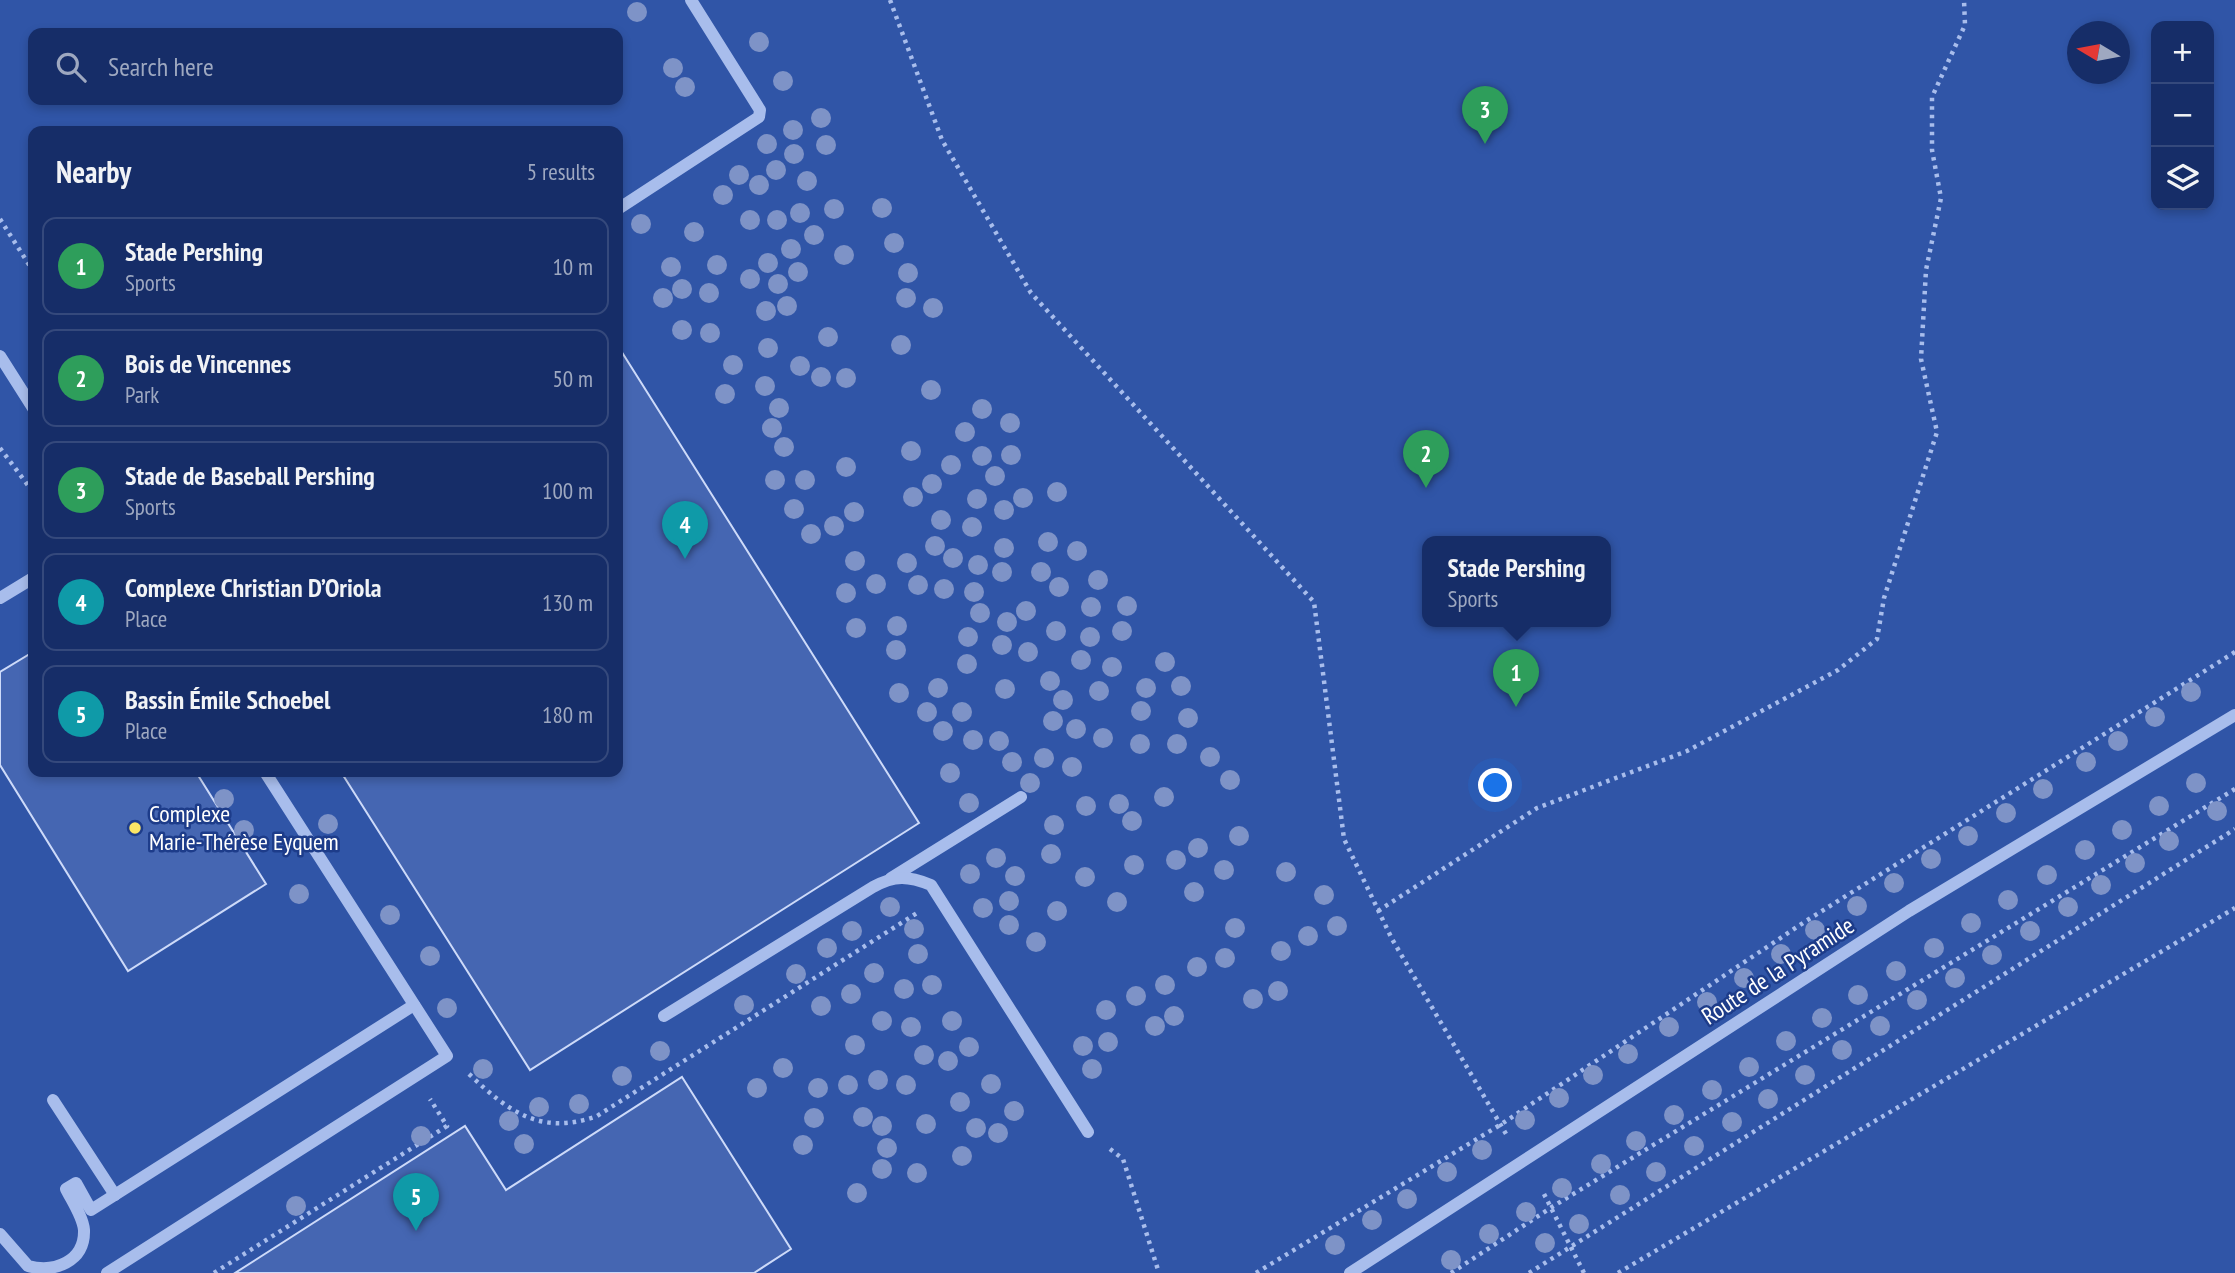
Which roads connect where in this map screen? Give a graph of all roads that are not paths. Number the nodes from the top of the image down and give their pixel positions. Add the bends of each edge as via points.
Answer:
1 (691, 0) edge
2 (623, 206) edge
3 (0, 356) edge
4 (28, 400) edge
5 (28, 581) edge
6 (0, 598) edge
7 (2235, 715) edge
8 (268, 777) edge
9 (1021, 797) dead end
10 (889, 878) junction
11 (414, 1005) junction
12 (664, 1016) dead end
13 (54, 1100) dead end
14 (1088, 1132) road end
15 (116, 1195) junction
16 (0, 1234) edge
17 (107, 1273) edge
18 (1350, 1273) edge

1 - 2 street via 760,110 759,117
3 - 4 street
5 - 6 street
7 - 18 street, Route de la Pyramide via 1909,911
8 - 11 street
9 - 10 street
10 - 12 street
10 - 14 street via 909,877 931,885
11 - 15 street
11 - 17 street via 447,1056
13 - 15 street
15 - 16 street via 91,1210 76,1184 66,1189 84,1228 83,1238 71,1261 54,1270 28,1266

